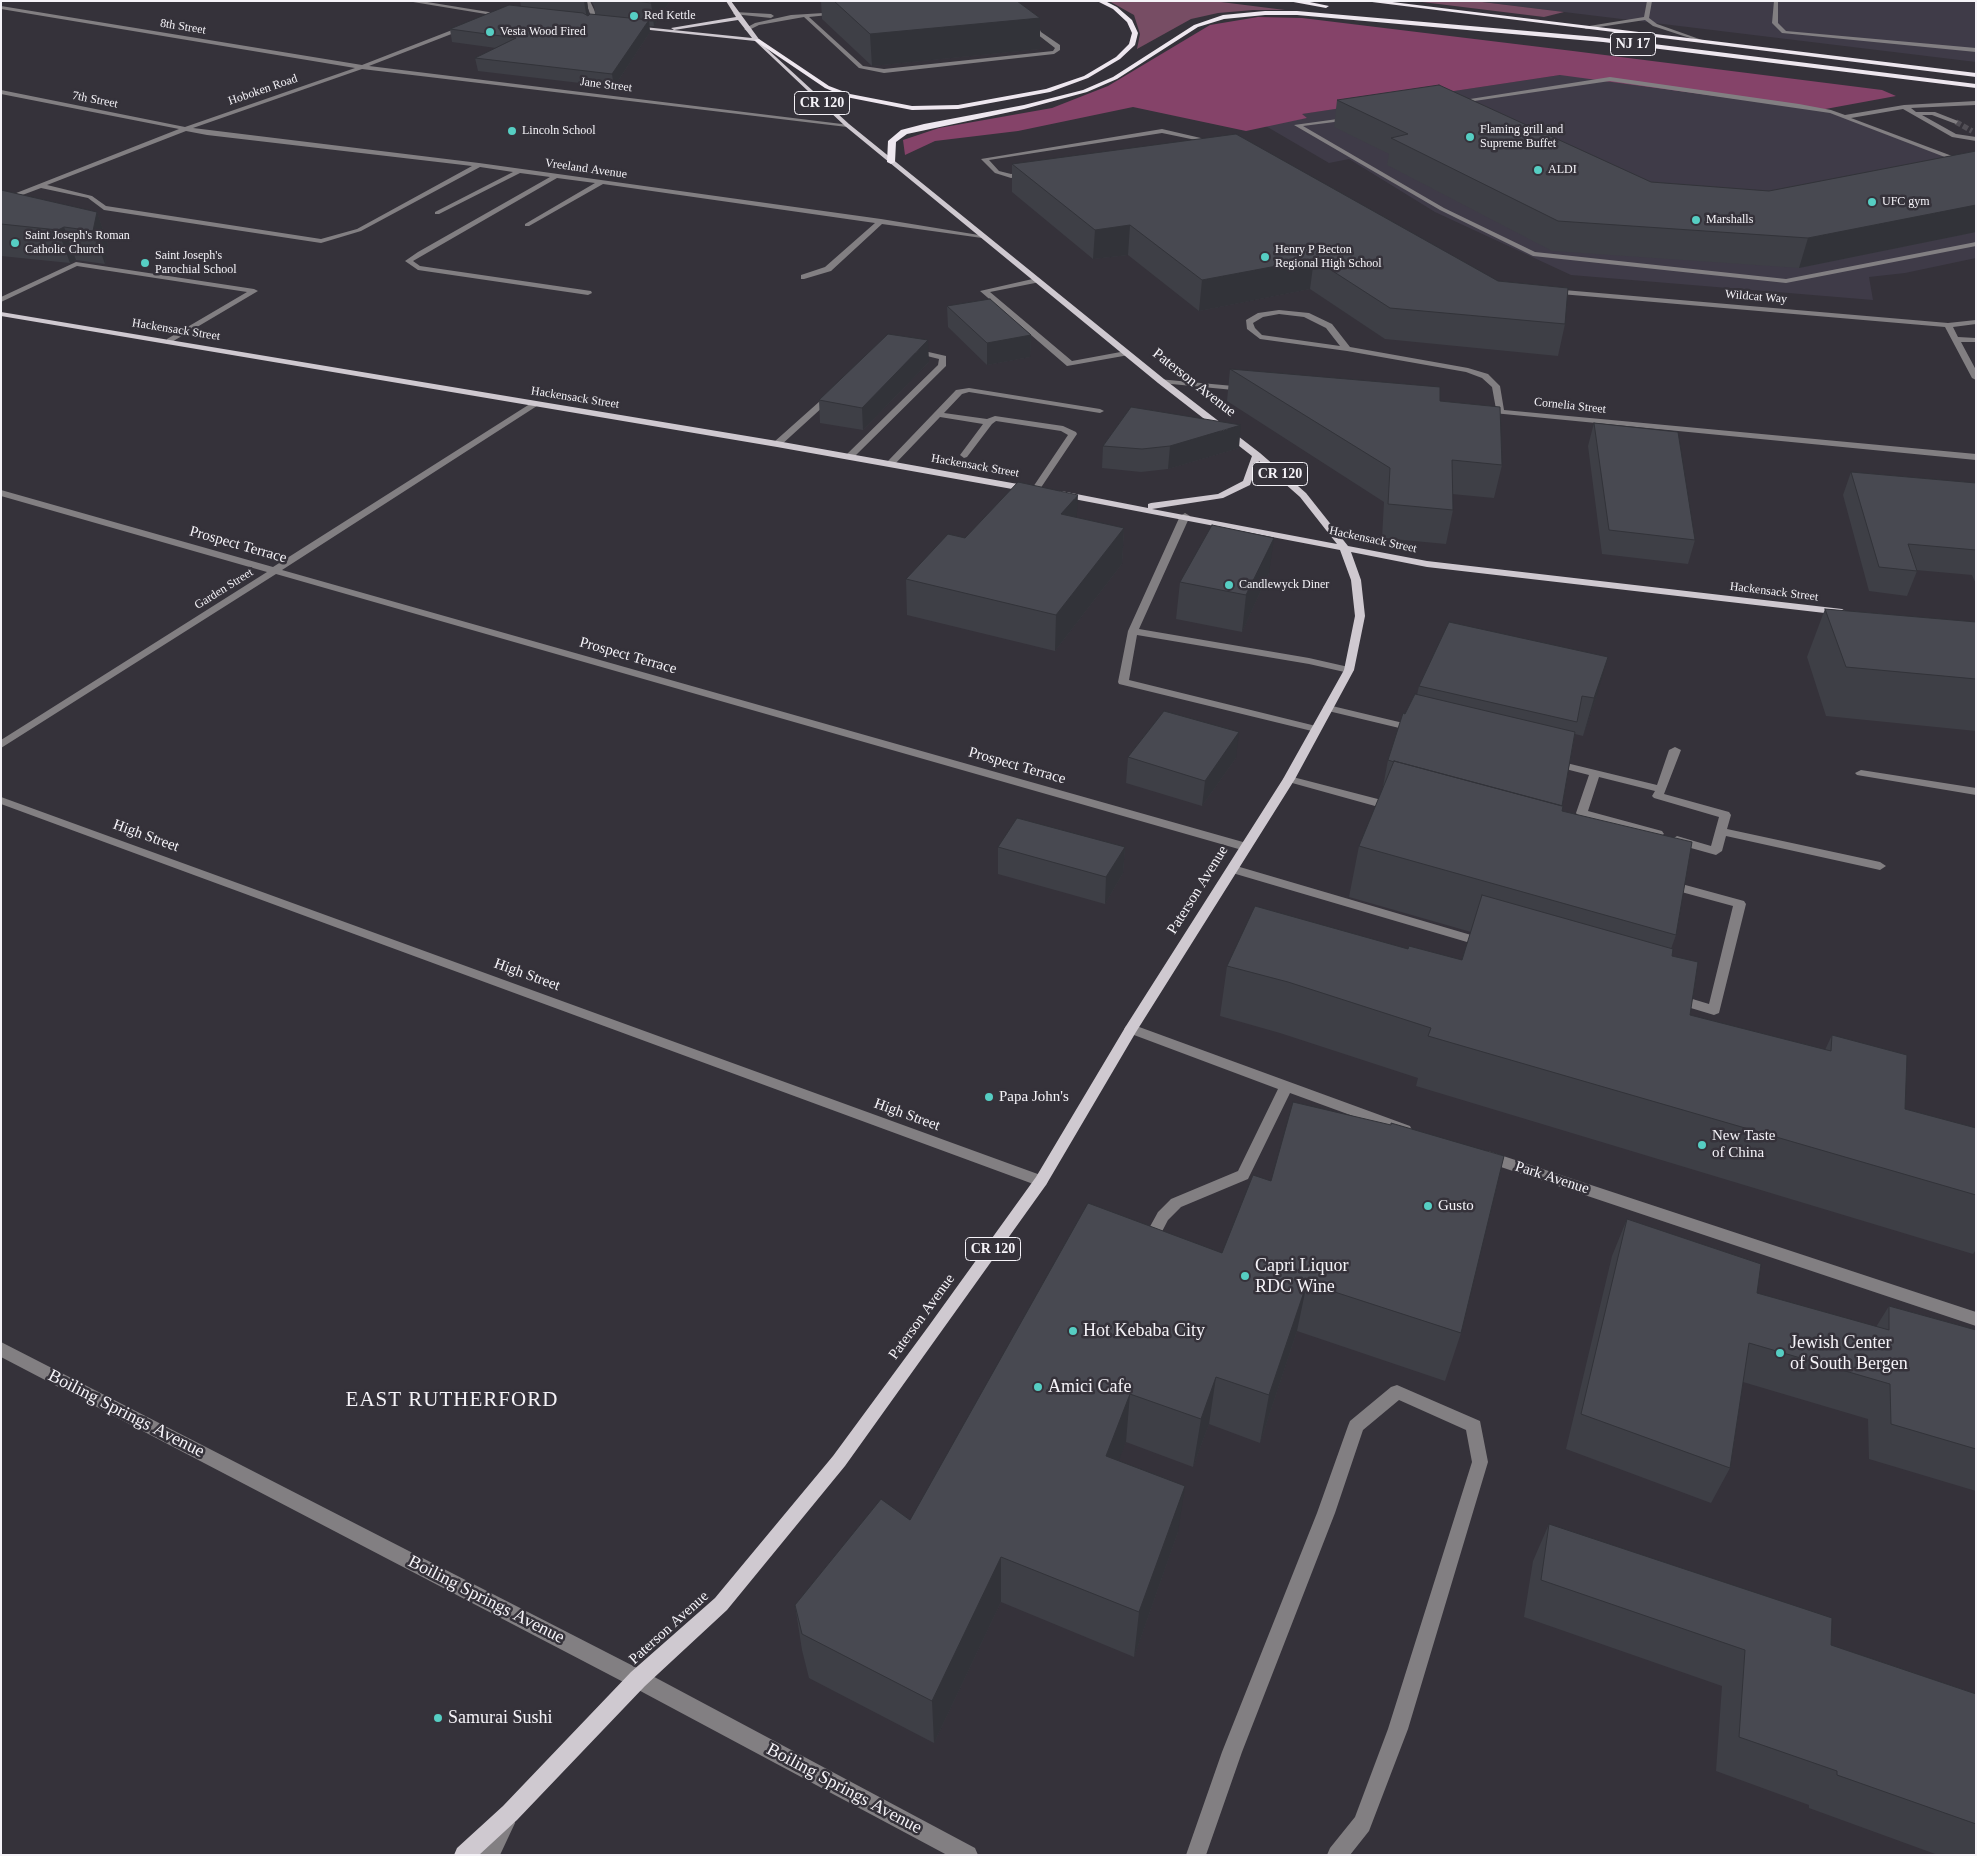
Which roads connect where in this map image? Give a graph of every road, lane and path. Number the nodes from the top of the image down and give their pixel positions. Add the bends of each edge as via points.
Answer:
1 (409, 1) edge
2 (587, 1) edge
3 (728, 1) edge
4 (1004, 1) edge
5 (1100, 1) edge
6 (1291, 1) edge
7 (1367, 1) edge
8 (1541, 1) edge
9 (1555, 1) edge
10 (1650, 1) edge
11 (1776, 1) edge
12 (1330, 6) dead end
13 (1, 7) edge
14 (845, 12) edge
15 (1379, 12) dead end
16 (507, 13) edge
17 (498, 14) junction
18 (737, 16) junction
19 (805, 16) junction
20 (791, 17) junction
21 (489, 18) edge
22 (1646, 18) junction
23 (580, 23) edge
24 (589, 24) junction
25 (597, 24) edge
26 (471, 25) edge
27 (623, 27) edge
28 (1586, 27) junction
29 (747, 28) junction
30 (649, 30) junction
31 (756, 40) junction
32 (1606, 40) junction
33 (1700, 41) junction
34 (1976, 50) edge
35 (362, 67) junction
36 (1976, 75) edge
37 (1976, 86) edge
38 (1, 92) edge
39 (1976, 103) edge
40 (1904, 107) junction
41 (1456, 111) edge
42 (1913, 113) junction
43 (1355, 117) edge
44 (1843, 117) junction
45 (1956, 122) tunnel mouth
46 (847, 125) junction
47 (185, 130) junction
48 (1976, 139) edge
49 (1227, 144) edge
50 (1219, 147) edge
51 (1202, 148) edge
52 (1976, 159) edge
53 (1960, 161) junction
54 (891, 162) junction
55 (1950, 163) edge
56 (479, 165) junction
57 (1976, 167) edge
58 (520, 171) junction
59 (1039, 172) edge
60 (556, 176) junction
61 (602, 182) junction
62 (42, 186) junction
63 (1, 201) edge
64 (437, 214) dead end
65 (881, 221) junction
66 (527, 225) dead end
67 (982, 236) junction
68 (1976, 244) edge
69 (804, 277) dead end
70 (1037, 280) junction
71 (1545, 290) edge
72 (588, 293) dead end
73 (1, 300) edge
74 (1, 314) edge
75 (1976, 322) edge
76 (1948, 325) junction
77 (1956, 339) junction
78 (1976, 340) edge
79 (170, 341) junction
80 (903, 348) edge
81 (1347, 349) junction
82 (1126, 353) junction
83 (1976, 378) edge
84 (1161, 381) junction
85 (838, 390) edge
86 (1256, 390) edge
87 (536, 404) junction
88 (1471, 409) edge
89 (1100, 411) dead end
90 (1500, 412) junction
91 (936, 414) junction
92 (989, 422) junction
93 (778, 444) junction
94 (964, 455) dead end
95 (1257, 455) junction
96 (850, 456) junction
97 (1976, 457) edge
98 (891, 463) junction
99 (1044, 491) junction
100 (1, 493) edge
101 (1137, 508) junction
102 (1186, 516) junction
103 (1344, 547) junction
104 (275, 571) junction
105 (1848, 613) edge
106 (1133, 631) junction
107 (1349, 670) junction
108 (1328, 708) junction
109 (1316, 729) junction
110 (1431, 733) edge
111 (1, 745) edge
112 (1675, 750) dead end
113 (1547, 761) edge
114 (1595, 772) junction
115 (1861, 773) dead end
116 (1289, 779) junction
117 (1661, 789) junction
118 (1976, 792) edge
119 (1, 800) edge
120 (1408, 812) edge
121 (1721, 831) junction
122 (1246, 847) junction
123 (1880, 866) dead end
124 (1232, 869) junction
125 (1655, 880) edge
126 (1497, 946) edge
127 (1667, 996) edge
128 (1131, 1029) junction
129 (1286, 1086) junction
130 (1422, 1135) edge
131 (1478, 1154) edge
132 (1041, 1181) junction
133 (1145, 1252) edge
134 (1976, 1319) edge
135 (1, 1349) edge
136 (638, 1679) junction
137 (510, 1813) junction
138 (464, 1855) edge
139 (489, 1855) edge
140 (968, 1855) edge
141 (1196, 1855) edge
142 (1337, 1855) edge

1 - 17 street
2 - 24 street via 594,16
3 - 18 main road, Paterson Avenue
4 - 19 street via 1032,19 1039,33 1058,46 1054,52 884,70 861,67
5 - 31 highway via 1130,21 1135,33 1132,45 1118,58 1086,77 1048,91 958,107 912,108 848,96 828,87
6 - 12 highway
7 - 28 highway, NJ 17
8 - 9 street
10 - 22 street
11 - 34 street via 1775,24 1784,32
13 - 35 street, 8th Street
14 - 19 street
15 - 32 highway, NJ 17
16 - 17 main road
17 - 21 street
18 - 20 street
18 - 29 main road, Paterson Avenue
18 - 30 main road
19 - 20 street
20 - 29 street
22 - 28 street
22 - 33 street via 1655,25
23 - 24 main road
24 - 25 main road
26 - 35 street, Hoboken Road
27 - 30 main road
28 - 33 highway, NJ 17
29 - 31 main road, Paterson Avenue
30 - 31 main road
31 - 46 main road, Paterson Avenue / CR 120
32 - 37 highway, NJ 17
32 - 54 highway via 1297,13 1265,12 1223,17 1196,26 1115,78 1085,91 904,132 892,141
33 - 36 highway, NJ 17
35 - 46 street, Jane Street
35 - 47 street, Hoboken Road
38 - 47 street, 7th Street
39 - 40 street
40 - 42 street
40 - 44 street
41 - 44 street via 1449,105 1610,79 1799,106
42 - 45 street via 1933,113
42 - 48 street via 1954,136
43 - 68 street via 1297,125 1442,209 1534,254 1786,281
44 - 53 street
46 - 54 main road, Paterson Avenue / CR 120
47 - 56 street, Vreeland Avenue
47 - 62 street, Hoboken Road
49 - 59 street via 1162,131 984,159 997,172 1010,176
50 - 51 street
52 - 53 street
53 - 55 street
53 - 57 street
54 - 67 main road, Paterson Avenue / CR 120
56 - 58 street, Vreeland Avenue
56 - 62 street via 359,230 321,241 104,208 90,197
58 - 60 street, Vreeland Avenue
58 - 64 street
60 - 61 street, Vreeland Avenue
60 - 72 street via 409,261 418,268
61 - 65 street, Vreeland Avenue
61 - 66 street
62 - 63 street, Hoboken Road
65 - 67 street, Vreeland Avenue
65 - 69 street via 828,269
67 - 70 main road, Paterson Avenue / CR 120
70 - 82 main road, Paterson Avenue / CR 120
70 - 82 street via 984,291 1070,364
71 - 76 street, Wildcat Way
73 - 79 street via 76,264 254,290
74 - 79 main road, Hackensack Street
75 - 76 street, Wildcat Way
76 - 77 street
77 - 78 street
77 - 83 street
79 - 87 main road, Hackensack Street
80 - 96 street via 943,358 942,366
81 - 81 street via 1260,337 1251,329 1249,322 1261,314 1306,314 1329,326
81 - 90 street via 1468,370 1485,376 1496,386
82 - 84 main road, Paterson Avenue / CR 120
84 - 86 street
84 - 95 main road, Paterson Avenue / CR 120
85 - 93 street
87 - 93 main road, Hackensack Street
87 - 104 street, Garden Street
88 - 90 street, Cornelia Street
89 - 91 street via 969,390 959,392
90 - 97 street, Cornelia Street
91 - 92 street
91 - 98 street
92 - 94 street
92 - 99 street via 995,418 1064,429 1073,434 1056,460
93 - 96 main road, Hackensack Street
95 - 101 main road via 1247,483 1225,494 1197,501
95 - 103 main road, Paterson Avenue / CR 120 via 1303,495
96 - 98 main road, Hackensack Street
98 - 99 main road, Hackensack Street
99 - 101 main road, Hackensack Street
100 - 104 street, Prospect Terrace
101 - 102 main road, Hackensack Street
102 - 103 main road, Hackensack Street
102 - 106 street
103 - 105 main road, Hackensack Street via 1427,564
103 - 107 main road, Paterson Avenue / CR 120 via 1356,580 1360,616
104 - 111 street, Garden Street
104 - 122 street, Prospect Terrace
106 - 107 street
106 - 109 street via 1123,682
107 - 108 main road, Paterson Avenue / CR 120
108 - 109 main road, Paterson Avenue / CR 120
108 - 110 street
109 - 116 main road, Paterson Avenue / CR 120
112 - 117 street
113 - 114 street
114 - 117 street
114 - 121 street via 1582,814 1716,850
115 - 118 street
116 - 120 street
116 - 122 main road, Paterson Avenue / CR 120
117 - 121 street via 1658,796 1725,814
119 - 132 street, High Street
121 - 123 street
122 - 124 main road, Paterson Avenue / CR 120
124 - 126 street
124 - 128 main road, Paterson Avenue / CR 120
125 - 127 street via 1740,904 1714,1010
128 - 129 street
128 - 132 main road, Paterson Avenue / CR 120
129 - 130 street
129 - 133 street via 1243,1175 1176,1203 1163,1216
131 - 134 street, Park Avenue
132 - 136 main road, Paterson Avenue / CR 120 via 839,1461 721,1604
135 - 136 street, Boiling Springs Avenue
136 - 137 main road, Paterson Avenue / CR 120
136 - 140 street, Boiling Springs Avenue
137 - 138 main road, Paterson Avenue / CR 120
137 - 139 street
141 - 142 street via 1356,1426 1397,1392 1474,1426 1480,1462 1398,1729 1362,1824

